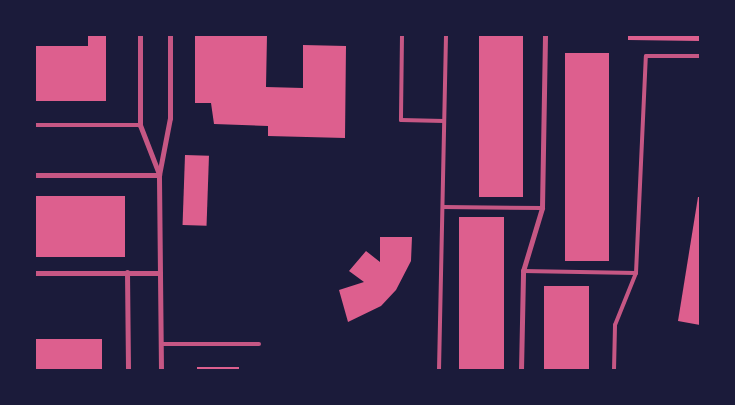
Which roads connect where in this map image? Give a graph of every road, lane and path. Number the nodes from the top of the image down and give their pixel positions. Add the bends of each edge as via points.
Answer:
1 (140, 35) edge
2 (170, 35) edge
3 (402, 35) edge
4 (446, 35) edge
5 (545, 35) edge
6 (700, 56) edge
7 (444, 121) junction
8 (35, 125) edge
9 (140, 125) junction
10 (35, 174) edge
11 (159, 174) junction
12 (442, 206) junction
13 (542, 208) junction
14 (523, 271) junction
15 (127, 272) junction
16 (35, 273) edge
17 (160, 273) junction
18 (636, 273) junction
19 (161, 344) junction
20 (259, 344) dead end
21 (128, 370) edge
22 (161, 370) edge
23 (439, 370) edge
24 (521, 370) edge
25 (614, 370) edge

1 - 9 street
2 - 11 street via 170,118
3 - 7 lane via 400,120
4 - 7 lane
5 - 13 street
6 - 18 lane via 646,56
7 - 12 lane
8 - 9 lane
9 - 11 street
10 - 11 street
11 - 17 street
12 - 13 lane
12 - 23 lane
13 - 14 street
14 - 18 lane
14 - 24 street
15 - 16 street
15 - 17 street
15 - 21 street
17 - 19 street
18 - 25 lane via 615,325
19 - 20 lane
19 - 22 street

